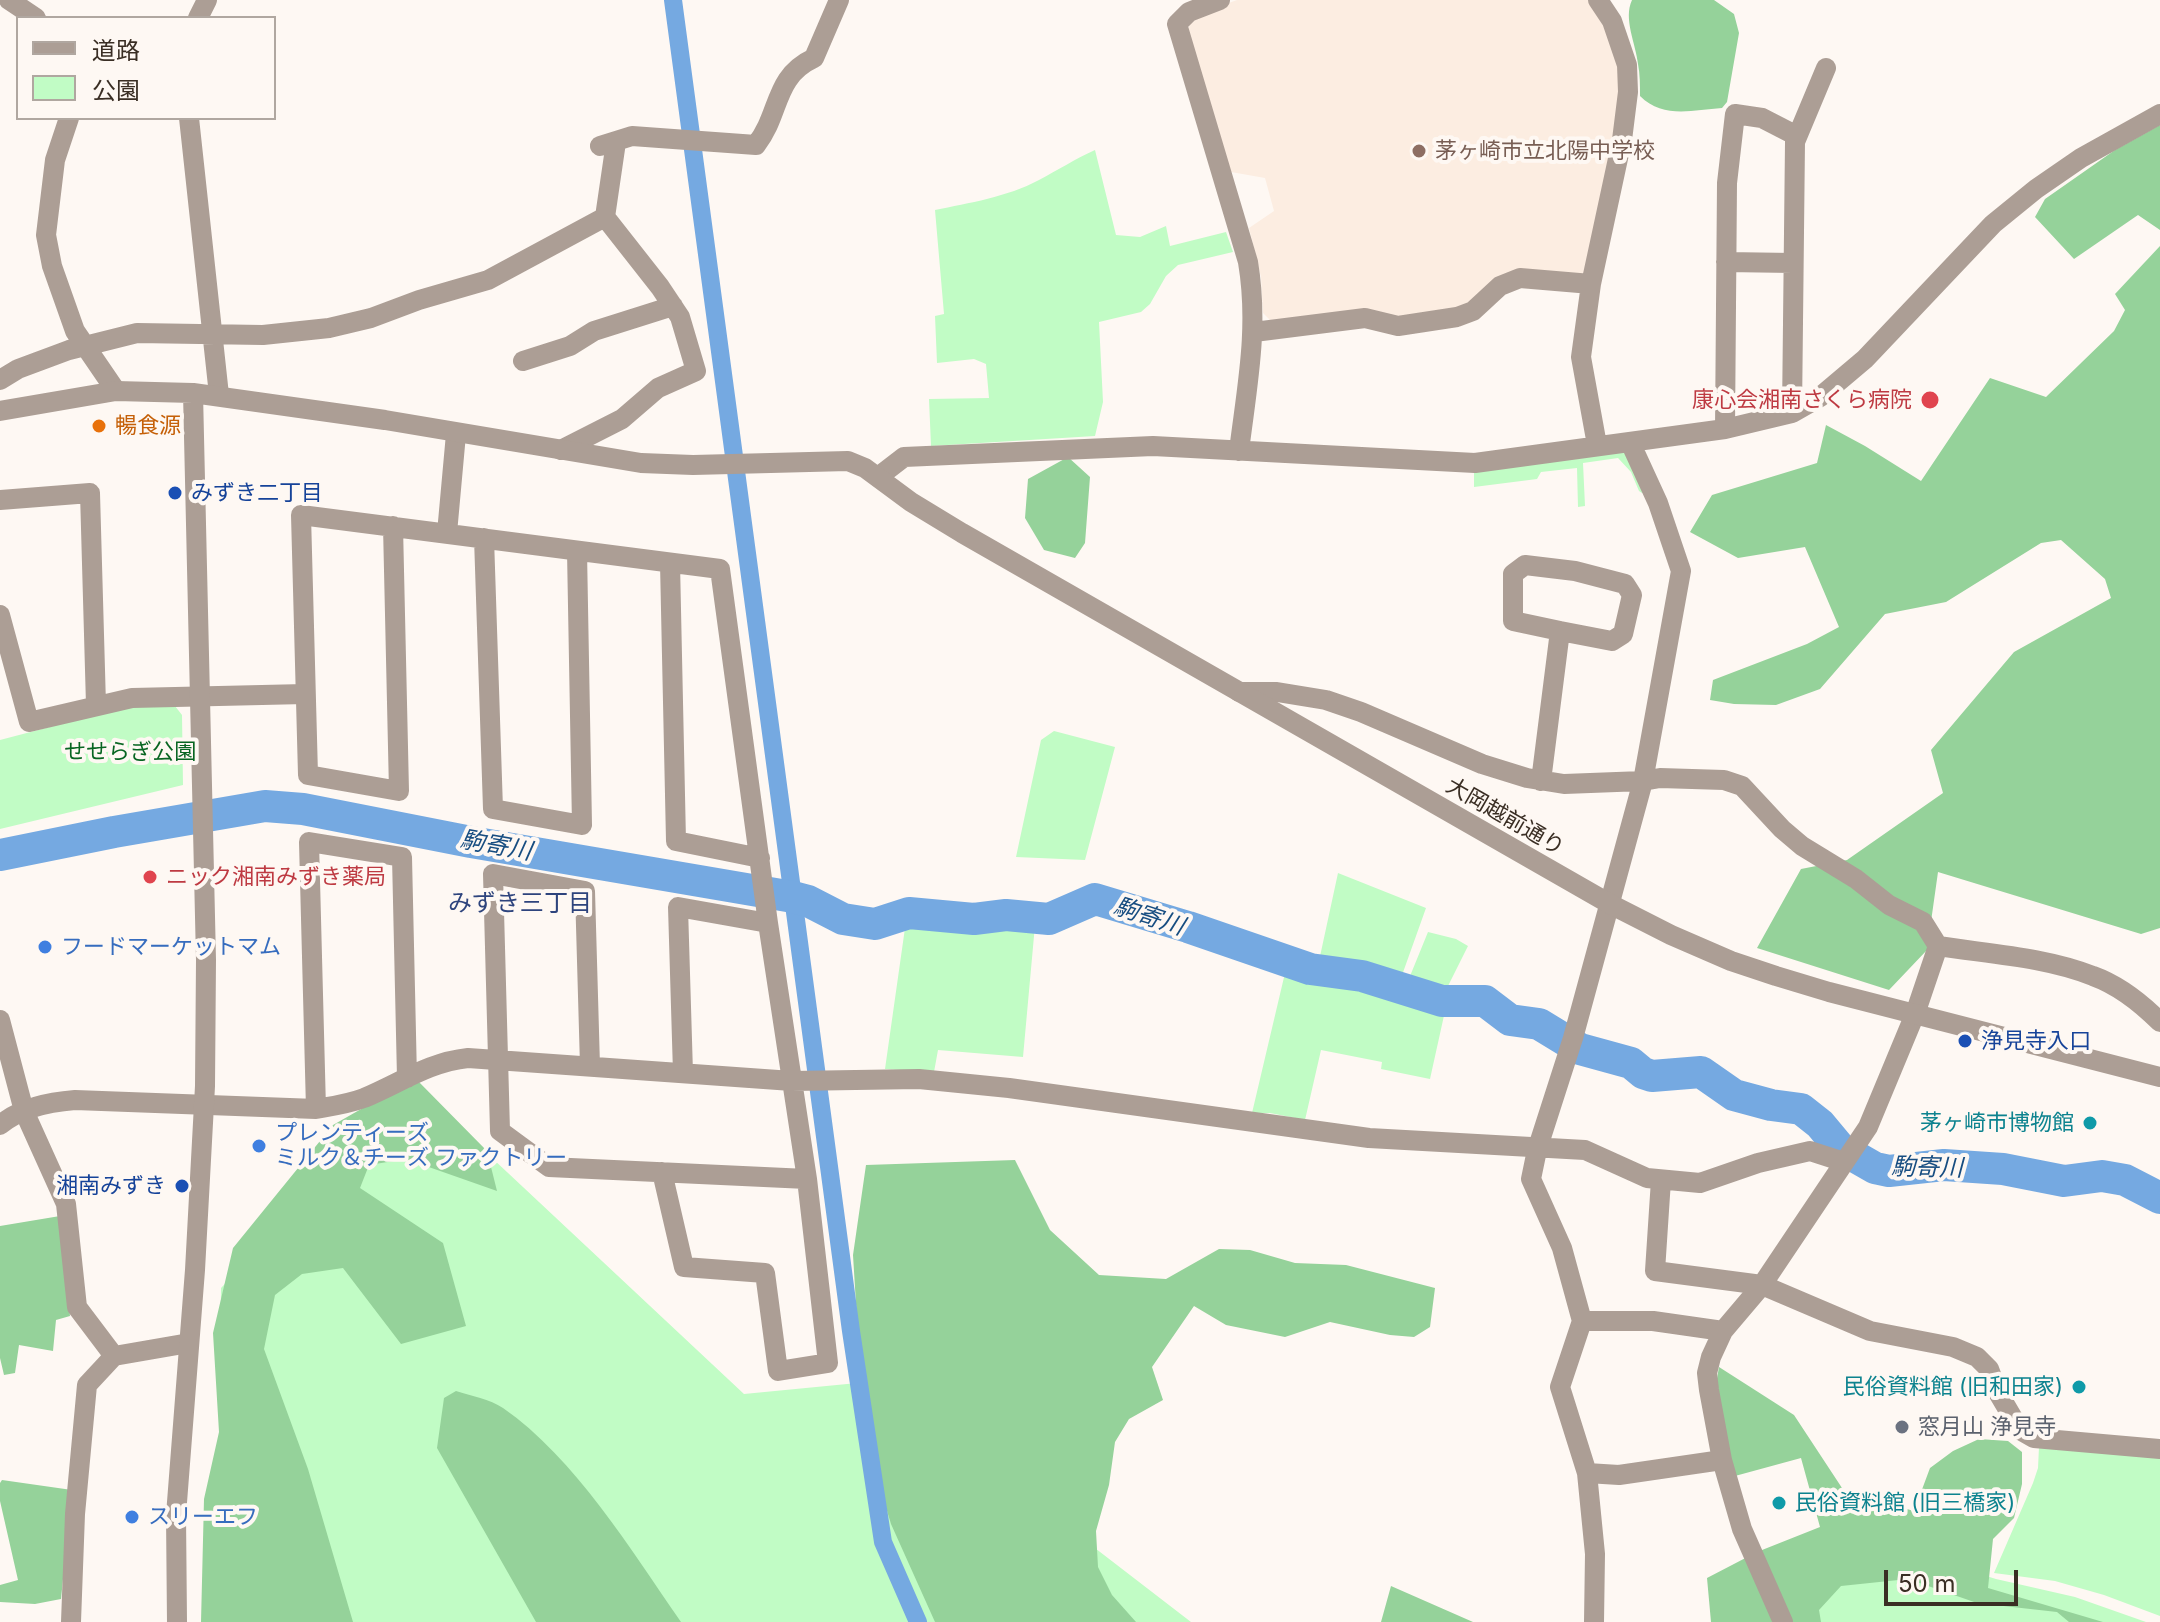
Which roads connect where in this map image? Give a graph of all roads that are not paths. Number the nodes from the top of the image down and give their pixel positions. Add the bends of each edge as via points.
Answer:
1 (9, 0) edge
2 (839, 0) edge
3 (1220, 0) edge
4 (1598, 0) edge
5 (33, 16) edge
6 (1826, 68) dead end
7 (2160, 114) edge
8 (68, 120) edge
9 (189, 120) edge
10 (1797, 136) junction
11 (605, 217) junction
12 (1726, 262) junction
13 (1793, 263) junction
14 (1591, 284) junction
15 (673, 306) junction
16 (1254, 332) junction
17 (212, 335) junction
18 (84, 345) junction
19 (523, 361) dead end
20 (0, 380) edge
21 (116, 391) junction
22 (193, 393) junction
23 (219, 395) junction
24 (0, 411) edge
25 (1792, 413) junction
26 (1725, 429) junction
27 (456, 434) junction
28 (1630, 442) junction
29 (1597, 445) junction
30 (561, 450) junction
31 (1239, 451) junction
32 (878, 477) junction
33 (0, 500) edge
34 (393, 526) junction
35 (447, 533) junction
36 (484, 538) junction
37 (577, 551) junction
38 (670, 563) junction
39 (0, 615) edge
40 (1560, 631) junction
41 (1239, 692) junction
42 (305, 694) junction
43 (201, 697) junction
44 (96, 705) junction
45 (1541, 781) junction
46 (1643, 781) junction
47 (761, 866) junction
48 (1610, 904) junction
49 (767, 915) junction
50 (1938, 946) junction
51 (1915, 1014) junction
52 (0, 1020) edge
53 (2160, 1022) edge
54 (498, 1059) junction
55 (590, 1066) junction
56 (683, 1073) junction
57 (2160, 1077) edge
58 (407, 1078) junction
59 (792, 1081) junction
60 (204, 1106) junction
61 (316, 1109) junction
62 (24, 1111) junction
63 (0, 1125) edge
64 (1537, 1150) junction
65 (1848, 1157) junction
66 (662, 1172) junction
67 (807, 1179) junction
68 (1661, 1180) junction
69 (1762, 1285) junction
70 (1582, 1321) junction
71 (1723, 1331) junction
72 (189, 1343) junction
73 (114, 1356) junction
74 (2160, 1449) edge
75 (1722, 1460) junction
76 (1587, 1473) junction
77 (71, 1622) edge
78 (177, 1622) edge
79 (1594, 1622) edge
80 (1783, 1622) edge

1 - 5 street
2 - 11 street via 814,58 788,75 756,145 632,136 608,144
3 - 16 street via 1189,12 1177,24 1248,262
4 - 14 street via 1612,21 1627,65 1628,92
6 - 10 street
7 - 25 street via 2036,189 1993,224 1865,359
8 - 18 street via 55,160 46,235 52,266
9 - 17 street
10 - 12 street via 1762,118 1735,114
10 - 13 street
11 - 15 street
11 - 17 street via 488,280 371,318 329,328
12 - 13 street
12 - 26 street
13 - 25 street
14 - 16 street via 1520,278 1457,317 1398,326 1365,318
14 - 29 street via 1581,357
15 - 19 street
15 - 30 street via 696,371 658,388 622,419
16 - 31 street
17 - 18 street via 137,333
17 - 23 street
18 - 20 street
18 - 21 street
21 - 22 street, 大岡越前通り
21 - 24 street, 大岡越前通り
22 - 23 street, 大岡越前通り
22 - 43 street
23 - 27 street, 大岡越前通り
25 - 26 street
26 - 28 street
27 - 30 street, 大岡越前通り
27 - 35 street
28 - 29 street
28 - 46 street via 1681,571
29 - 31 street via 1475,463
30 - 32 street, 大岡越前通り via 641,463 848,461
31 - 32 street via 1105,446 904,457
32 - 41 street, 大岡越前通り via 962,533
33 - 44 street via 90,493
34 - 35 street
34 - 42 street via 301,515
34 - 42 street via 399,791 308,775
35 - 36 street
36 - 37 street
36 - 37 street via 493,809 582,825
37 - 38 street
38 - 47 street via 720,569
38 - 47 street via 676,841
39 - 44 street via 29,722
40 - 40 street via 1612,641 1623,634 1632,595 1625,584 1525,565 1513,574 1513,621
40 - 45 street
41 - 45 street via 1326,700 1482,764
41 - 48 street, 大岡越前通り
42 - 43 street
43 - 44 street via 132,698
43 - 60 street
45 - 46 street
46 - 48 street
46 - 50 street via 1724,780 1742,786 1802,846 1923,922
47 - 49 street
48 - 51 street, 大岡越前通り via 1731,961
48 - 64 street
49 - 56 street via 678,907
49 - 59 street
50 - 51 street
50 - 53 street via 2094,976 2131,996
51 - 57 street, 大岡越前通り
51 - 65 street via 1883,1096
52 - 62 street
54 - 55 street
54 - 55 street via 493,874 585,891
54 - 58 street via 446,1060
54 - 66 street via 500,1131 549,1167
55 - 56 street
56 - 59 street
58 - 61 street via 353,1101
58 - 61 street via 402,857 309,842
59 - 64 street via 919,1079 1369,1138
59 - 67 street
60 - 61 street
60 - 62 street via 75,1100
60 - 72 street
62 - 63 street
62 - 73 street via 66,1204 77,1307
64 - 68 street via 1585,1150
64 - 70 street via 1531,1179 1562,1248
65 - 68 street via 1810,1151 1700,1183
65 - 69 street
66 - 67 street
66 - 67 street via 684,1267 765,1273 778,1371 828,1363
68 - 69 street via 1655,1271
69 - 71 street
69 - 74 street via 1870,1331 1953,1347 1977,1357 1989,1369 2020,1430 2034,1438
70 - 71 street via 1653,1321
70 - 76 street via 1560,1387
71 - 75 street via 1707,1373
72 - 73 street
72 - 78 street via 176,1515
73 - 77 street via 85,1394
75 - 76 street via 1619,1475
75 - 80 street via 1742,1529
76 - 79 street via 1595,1554

